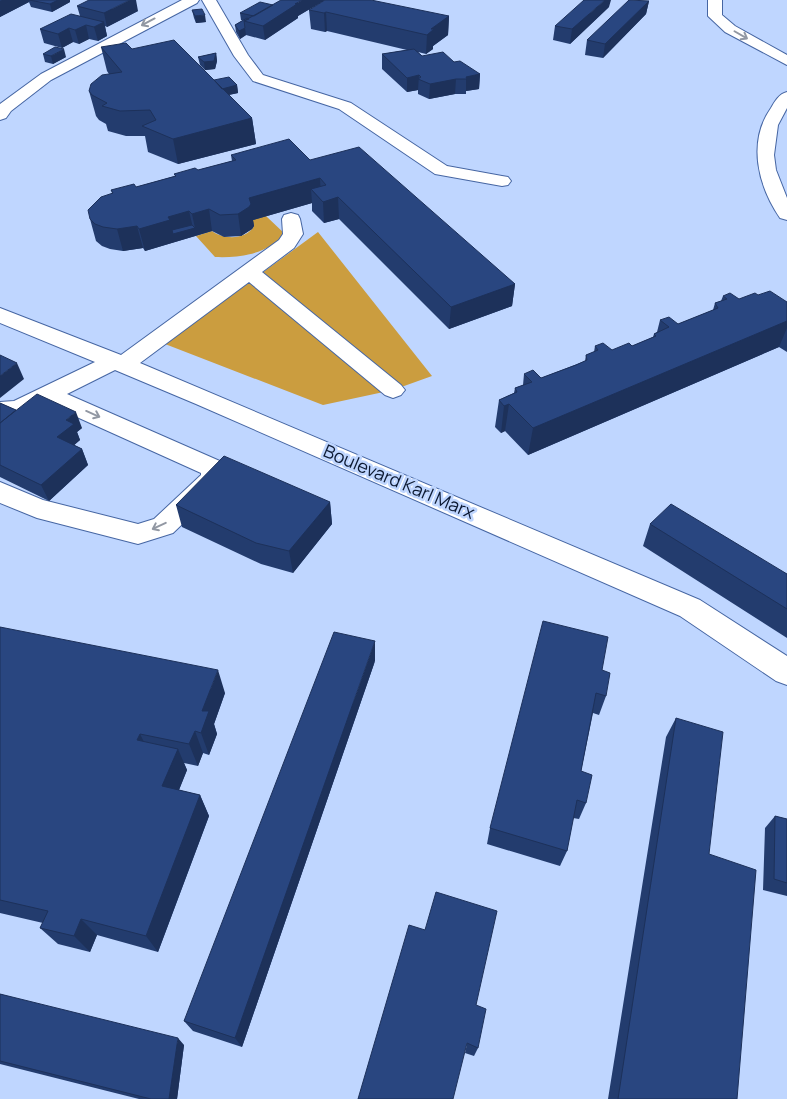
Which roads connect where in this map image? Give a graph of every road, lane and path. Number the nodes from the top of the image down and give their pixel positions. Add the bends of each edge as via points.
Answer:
1 (192, 0) edge
2 (209, 0) edge
3 (715, 0) edge
4 (787, 61) edge
5 (787, 97) edge
6 (0, 115) edge
7 (502, 181) dead end
8 (787, 214) edge
9 (291, 219) dead end
10 (249, 272) junction
11 (5, 323) edge
12 (120, 362) junction
13 (393, 390) dead end
14 (48, 395) junction
15 (0, 410) edge
16 (0, 492) edge
17 (787, 672) edge

1 -> 6 street via 46,78
2 - 7 street via 241,56 258,78 344,106 441,170
3 -> 4 street via 715,16 730,29
5 - 8 street via 776,110 768,128 765,149 768,175 778,202
9 - 10 street via 293,234 287,244
10 - 12 street
10 - 13 street
11 - 12 street, Boulevard Karl Marx
12 - 14 street
12 - 17 street, Boulevard Karl Marx via 690,608
14 - 15 street via 18,409
14 -> 16 street via 213,468 214,478 163,526 138,534 38,508

